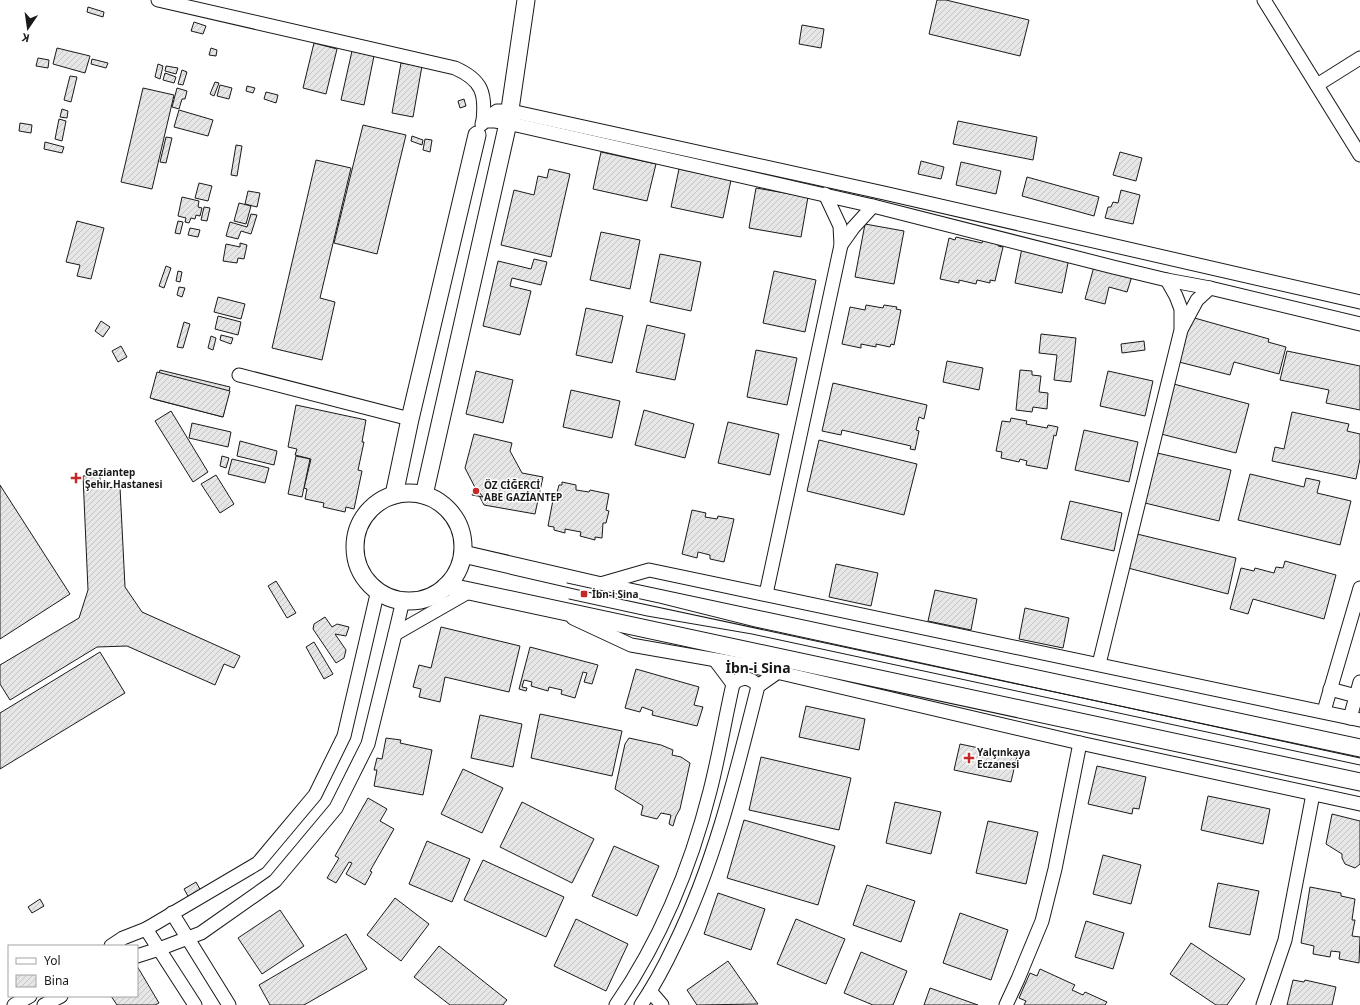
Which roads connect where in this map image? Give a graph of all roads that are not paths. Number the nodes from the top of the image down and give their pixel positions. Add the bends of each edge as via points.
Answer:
1 (158, 0) edge
2 (526, 0) edge
3 (1264, 0) edge
4 (1360, 58) edge
5 (1317, 85) junction
6 (509, 117) junction
7 (480, 128) junction
8 (1360, 155) edge
9 (825, 194) junction
10 (873, 206) junction
11 (840, 246) junction
12 (1167, 280) junction
13 (1210, 288) junction
14 (1360, 302) edge
15 (1360, 324) edge
16 (1181, 330) junction
17 (239, 376) dead end
18 (410, 419) junction
19 (394, 495) junction
20 (424, 495) junction
21 (463, 554) junction
22 (597, 585) junction
23 (446, 586) junction
24 (1360, 588) edge
25 (378, 590) junction
26 (470, 591) junction
27 (766, 594) junction
28 (402, 600) junction
29 (551, 608) junction
30 (396, 634) junction
31 (715, 660) junction
32 (1099, 664) junction
33 (778, 672) junction
34 (1360, 682) edge
35 (733, 684) junction
36 (758, 686) junction
37 (1330, 689) junction
38 (1356, 696) junction
39 (1324, 712) junction
40 (1355, 719) edge
41 (1080, 743) junction
42 (1360, 748) edge
43 (1360, 782) edge
44 (1313, 794) junction
45 (1360, 804) edge
46 (172, 913) junction
47 (146, 929) junction
48 (187, 938) junction
49 (112, 945) edge
50 (159, 949) junction
51 (138, 956) edge
52 (650, 991) junction
53 (28, 997) edge
54 (59, 997) edge
55 (14, 1005) edge
56 (44, 1005) edge
57 (195, 1005) edge
58 (229, 1005) edge
59 (616, 1005) edge
60 (641, 1005) edge
61 (662, 1005) edge
62 (1006, 1005) edge
63 (1263, 1005) edge

1 - 7 street via 455,68 475,79 480,88 485,107
2 - 6 main road
3 - 5 street
4 - 5 street
5 - 8 street
6 - 7 street via 497,111
6 - 9 street
6 - 14 street via 884,193
6 - 20 main road
7 - 18 main road
9 - 10 street
9 - 11 street via 840,226
10 - 11 street
10 - 12 street
11 - 27 street
12 - 13 street
12 - 16 street via 1181,309
13 - 15 street
13 - 16 street via 1198,300
16 - 32 street
17 - 18 street
18 - 19 main road
19 - 20 main road via 410,492
19 - 25 main road via 376,504 363,517 356,533 355,550 359,567 368,582
20 - 21 main road via 444,505 456,519 462,536
21 - 22 main road
21 - 23 main road via 455,575
22 - 27 street via 649,570
22 - 42 main road
23 - 26 main road
23 - 28 main road via 432,596
24 - 37 street
25 - 28 main road
25 - 46 street via 344,736 315,795 258,863
26 - 29 main road
26 - 30 street
27 - 32 street
28 - 30 street
29 - 31 street via 631,645
29 - 43 main road
30 - 48 street via 368,744 336,808 275,881 201,932
31 - 33 street
31 - 35 street
32 - 39 street
33 - 36 street
33 - 41 street
34 - 38 street
35 - 36 street via 745,678
35 - 59 street via 710,791 688,860 651,947
36 - 52 street via 730,796 707,867 680,932
37 - 38 street
37 - 39 street
38 - 40 street
39 - 40 street
41 - 44 street
41 - 62 street via 1042,921
44 - 45 street
44 - 63 street via 1285,940
46 - 47 street
46 - 48 street
47 - 49 street
47 - 50 street
48 - 50 street
48 - 58 street
50 - 51 street
50 - 57 street
52 - 60 street
52 - 61 street
53 - 55 street
54 - 56 street

